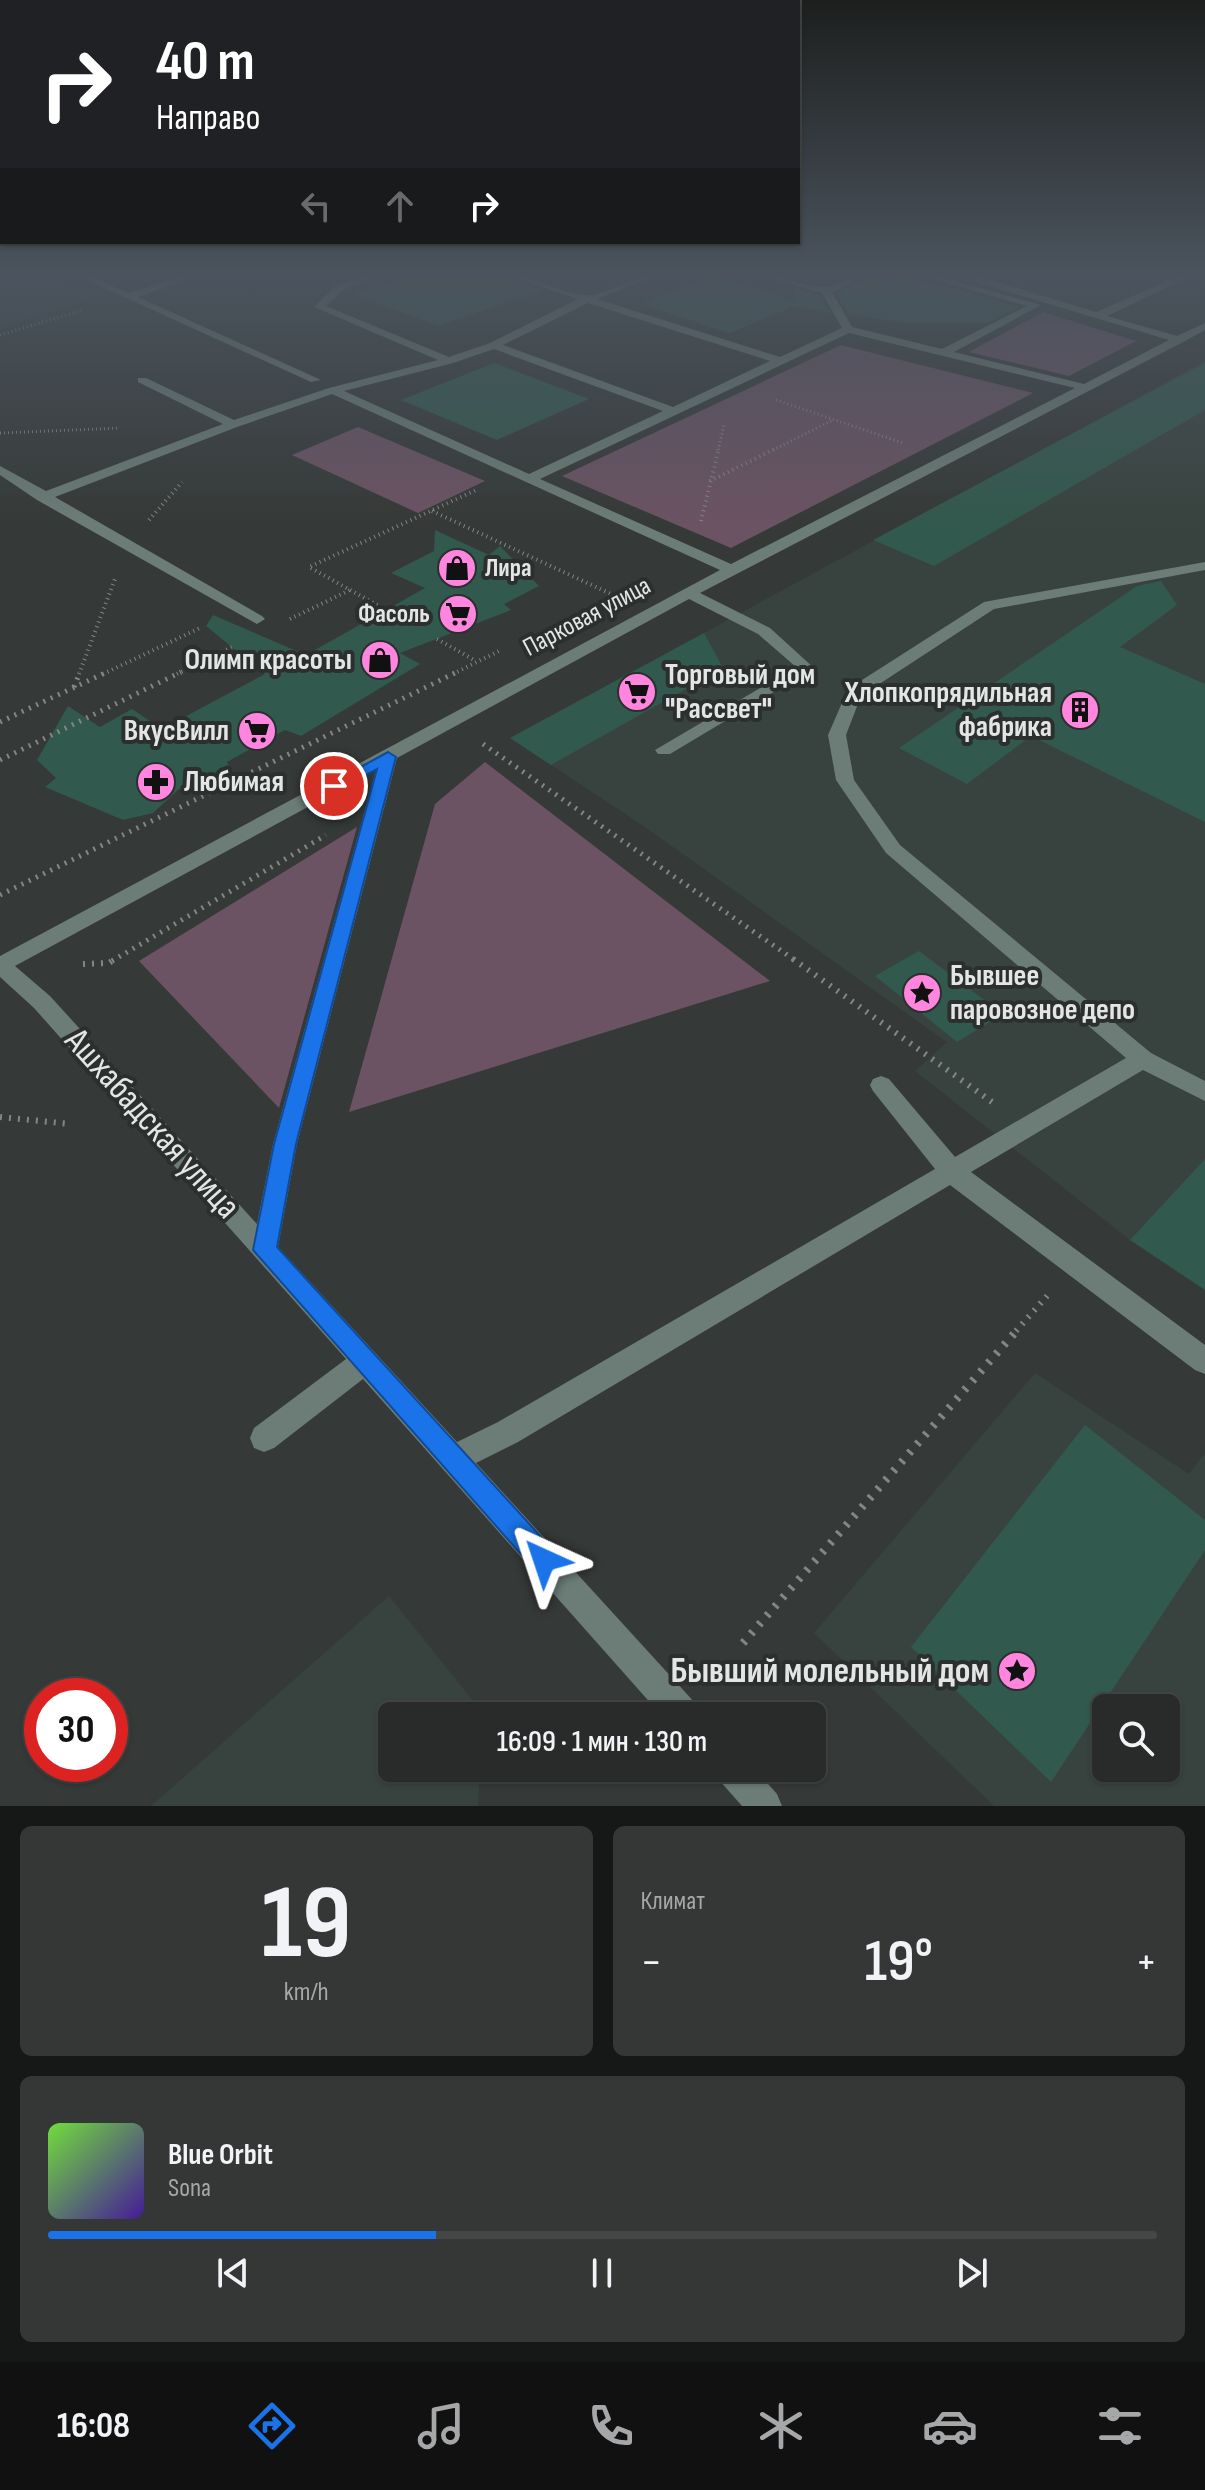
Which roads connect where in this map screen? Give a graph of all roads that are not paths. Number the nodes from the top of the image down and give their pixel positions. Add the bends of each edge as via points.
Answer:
1 (269, 359) edge
2 (445, 359) edge
3 (454, 359) edge
4 (533, 359) edge
5 (776, 359) edge
6 (785, 359) edge
7 (969, 359) edge
8 (1142, 359) edge
9 (449, 361) junction
10 (781, 361) junction
11 (142, 380) dead end
12 (315, 380) dead end
13 (1088, 388) junction
14 (333, 390) junction
15 (673, 411) junction
16 (233, 424) junction
17 (0, 470) edge
18 (531, 478) junction
19 (42, 497) junction
20 (1205, 566) edge
21 (731, 570) junction
22 (689, 593) junction
23 (257, 619) dead end
24 (664, 750) dead end
25 (388, 757) junction
26 (0, 965) edge
27 (1143, 1059) junction
28 (881, 1085) dead end
29 (1205, 1092) edge
30 (953, 1173) junction
31 (265, 1250) junction
32 (365, 1361) junction
33 (1205, 1361) edge
34 (264, 1438) dead end
35 (453, 1459) junction
36 (671, 1702) edge
37 (744, 1782) edge
38 (765, 1806) edge

1 - 12 street
2 - 9 street
3 - 9 street
4 - 15 street
5 - 10 street
6 - 10 street
7 - 13 street
8 - 13 street, Парковая улица
9 - 14 street
10 - 15 street
11 - 16 street
13 - 21 street, Парковая улица
14 - 16 street
14 - 18 street
15 - 18 street
16 - 19 street
17 - 19 street
18 - 21 street
19 - 23 street
20 - 27 street via 989,605 854,693 837,735 845,780 893,849
21 - 22 street, Парковая улица
22 - 24 street via 764,631 806,668
22 - 25 street, Парковая улица
25 - 26 street, Парковая улица
25 - 31 street via 285,1144
26 - 31 street, Ашхабадская улица via 42,1002
27 - 29 street
27 - 30 street
28 - 30 street
30 - 33 street
30 - 35 street
31 - 32 street, Ашхабадская улица
32 - 34 street
32 - 35 street, Ашхабадская улица
35 - 36 street, Ашхабадская улица
37 - 38 street

